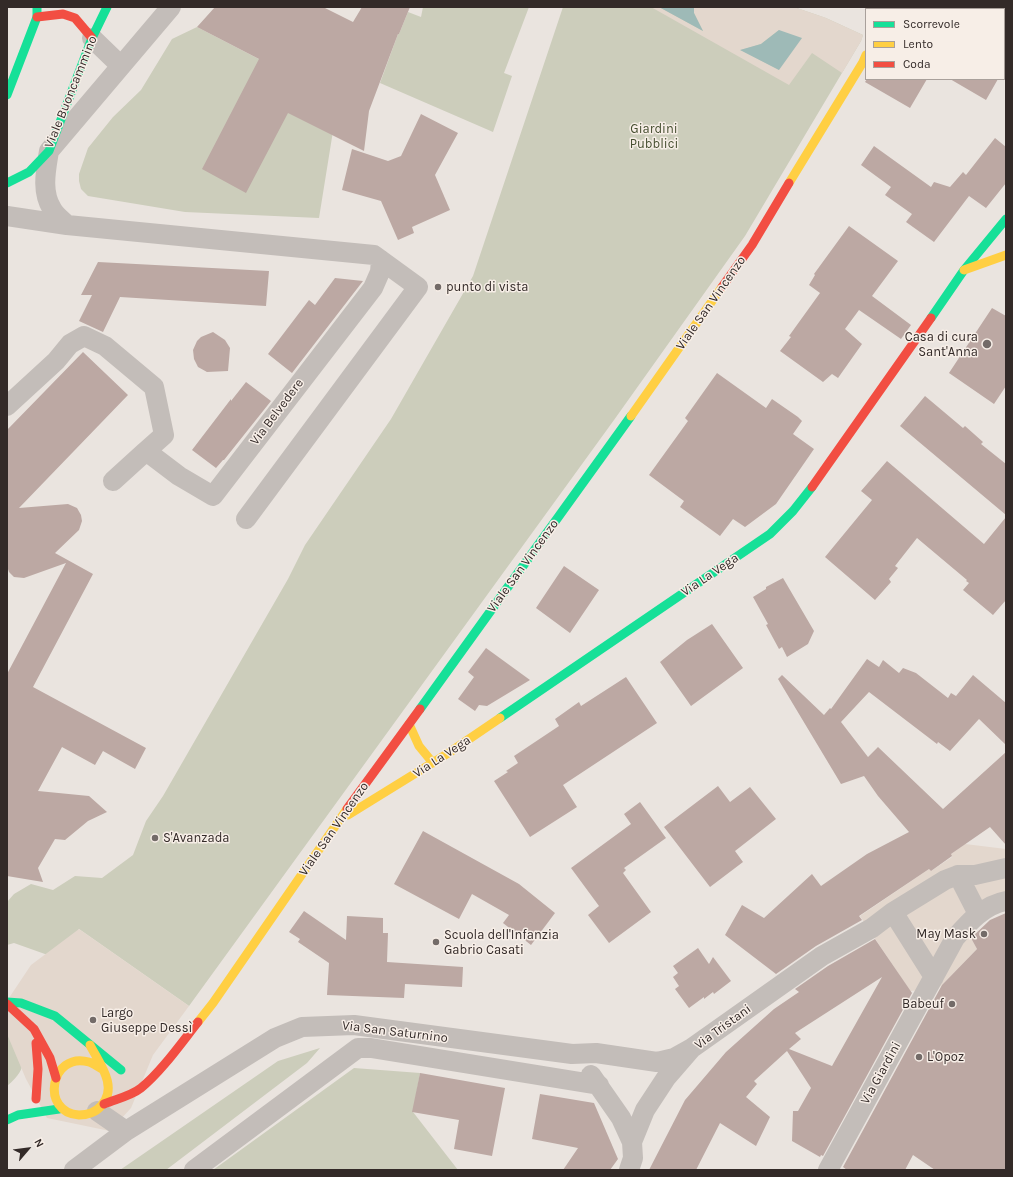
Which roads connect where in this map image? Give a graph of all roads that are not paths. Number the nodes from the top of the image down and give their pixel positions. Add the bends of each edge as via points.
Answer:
1 (37, 7) edge
2 (106, 7) edge
3 (171, 7) edge
4 (36, 17) junction
5 (92, 38) junction
6 (865, 57) edge
7 (121, 66) junction
8 (7, 95) edge
9 (49, 151) junction
10 (7, 183) edge
11 (10, 213) edge
12 (1006, 219) edge
13 (67, 225) junction
14 (1006, 256) edge
15 (381, 260) junction
16 (964, 270) junction
17 (7, 406) edge
18 (146, 451) junction
19 (113, 481) dead end
20 (246, 519) dead end
21 (409, 724) junction
22 (433, 763) junction
23 (339, 821) junction
24 (1006, 868) edge
25 (958, 875) junction
26 (1006, 901) edge
27 (892, 912) junction
28 (978, 914) junction
29 (934, 977) junction
30 (7, 1003) edge
31 (34, 1029) junction
32 (90, 1045) junction
33 (692, 1048) junction
34 (572, 1054) junction
35 (162, 1066) junction
36 (148, 1069) dead end
37 (102, 1070) junction
38 (56, 1078) junction
39 (599, 1085) junction
40 (36, 1099) junction
41 (101, 1107) junction
42 (62, 1108) junction
43 (18, 1115) junction
44 (7, 1120) edge
45 (126, 1131) junction
46 (632, 1142) junction
47 (74, 1170) edge
48 (194, 1170) edge
49 (628, 1170) edge
50 (828, 1170) edge

1 - 4 street
2 - 5 street, Viale Buoncammino
3 - 7 street
4 - 5 street via 63,14 75,18
4 - 8 street
5 - 7 street
5 - 9 street, Viale Buoncammino
6 - 21 street, Viale San Vincenzo via 752,245
7 - 9 street
9 - 10 street, Viale Buoncammino via 29,172
9 - 13 street via 45,174 46,195 52,210
11 - 13 street
12 - 16 street, Via La Vega
13 - 15 street via 374,255
14 - 16 street
15 - 18 street, Via Belvedere via 380,272 373,288 213,496 179,476
15 - 20 street via 418,287
16 - 22 street, Via La Vega via 816,483 794,511 770,534
17 - 18 street via 56,361 70,344 84,336 105,346 154,387 164,435
18 - 19 street
21 - 22 street via 419,746
21 - 23 street, Viale San Vincenzo
22 - 23 street, Via La Vega
23 - 35 street, Viale San Vincenzo via 213,1003
24 - 25 street via 975,875
25 - 27 street, Via Tristani
25 - 28 street
26 - 28 street, Via Giardini
27 - 29 street
27 - 33 street, Via Tristani via 872,928 822,956
28 - 29 street, Via Giardini via 955,938
29 - 50 street, Via Giardini
30 - 31 street
30 - 32 street via 21,1003 55,1016
31 - 38 street via 50,1058
31 - 40 street via 38,1069
32 - 37 street
32 - 37 street via 124,1070
33 - 34 street, Via San Saturnino via 674,1058 657,1062 596,1053
33 - 46 street, Via Tristani via 666,1078 645,1110
34 - 39 street
34 - 45 street, Via San Saturnino via 354,1025 302,1027 275,1038
35 - 36 street
35 - 41 street, Viale San Vincenzo via 141,1088
37 - 38 street via 87,1060 78,1060 62,1068
37 - 41 street via 109,1087 108,1096
38 - 40 street
38 - 42 street via 54,1092
39 - 46 street via 621,1118
39 - 48 street, Via San Saturnino via 358,1048
40 - 43 street
41 - 42 street via 89,1115 79,1116
41 - 45 street
42 - 43 street
43 - 44 street
45 - 47 street, Via San Saturnino
46 - 49 street, Via Tristani via 633,1158

